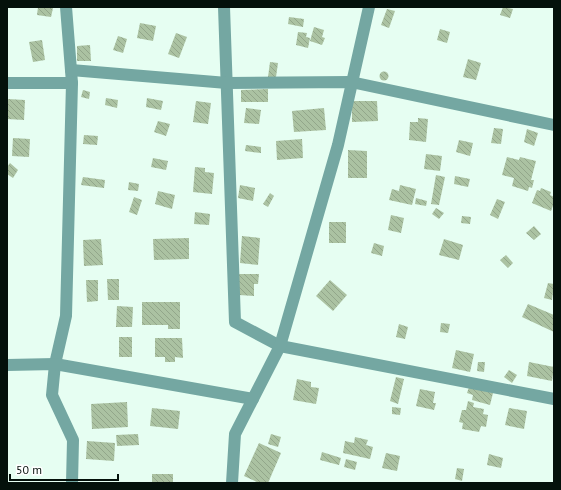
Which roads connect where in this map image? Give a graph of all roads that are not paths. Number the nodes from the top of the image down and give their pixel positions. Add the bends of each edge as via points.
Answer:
1 (66, 7) edge
2 (224, 7) edge
3 (369, 7) edge
4 (71, 70) junction
5 (351, 82) junction
6 (7, 83) edge
7 (72, 83) junction
8 (227, 83) junction
9 (554, 125) edge
10 (280, 346) junction
11 (55, 364) junction
12 (7, 365) edge
13 (253, 399) junction
14 (554, 400) edge
15 (72, 483) edge
16 (232, 483) edge

1 - 4 street
2 - 8 street
3 - 5 street
4 - 7 street
4 - 8 street
5 - 8 street
5 - 9 street
5 - 10 street via 338,145
6 - 7 street
7 - 11 street via 66,316
8 - 10 street via 235,322
10 - 13 street
10 - 14 street
11 - 12 street
11 - 13 street
11 - 15 street via 52,395 73,440
13 - 16 street via 235,434

